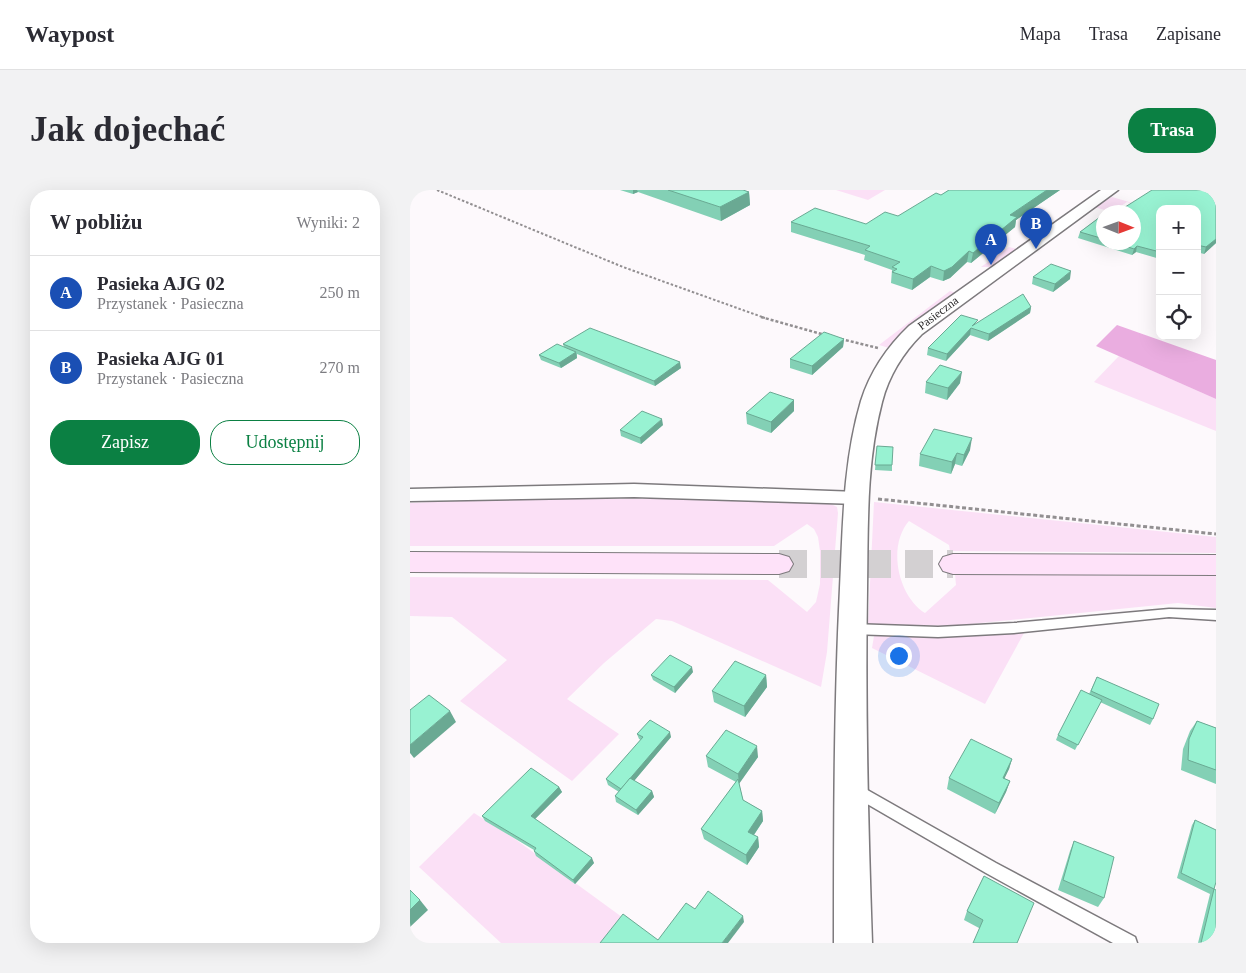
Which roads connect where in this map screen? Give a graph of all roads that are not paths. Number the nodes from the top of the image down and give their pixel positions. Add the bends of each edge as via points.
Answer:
1 (1111, 190) edge
2 (410, 496) edge
3 (858, 498) junction
4 (410, 562) edge
5 (779, 564) tunnel mouth
6 (952, 564) tunnel mouth
7 (1216, 566) edge
8 (1216, 615) edge
9 (852, 629) junction
10 (851, 787) junction
11 (853, 943) edge
12 (1129, 943) edge

1 - 3 street, Pasieczna via 942,310 913,332 894,353 878,379 870,407
2 - 3 street via 496,492 718,491
3 - 9 street, Pasieczna
4 - 5 main road
6 - 7 main road
8 - 9 lane via 1169,613 938,632
9 - 10 street, Pasieczna
10 - 11 street, Pasieczna
10 - 12 lane

